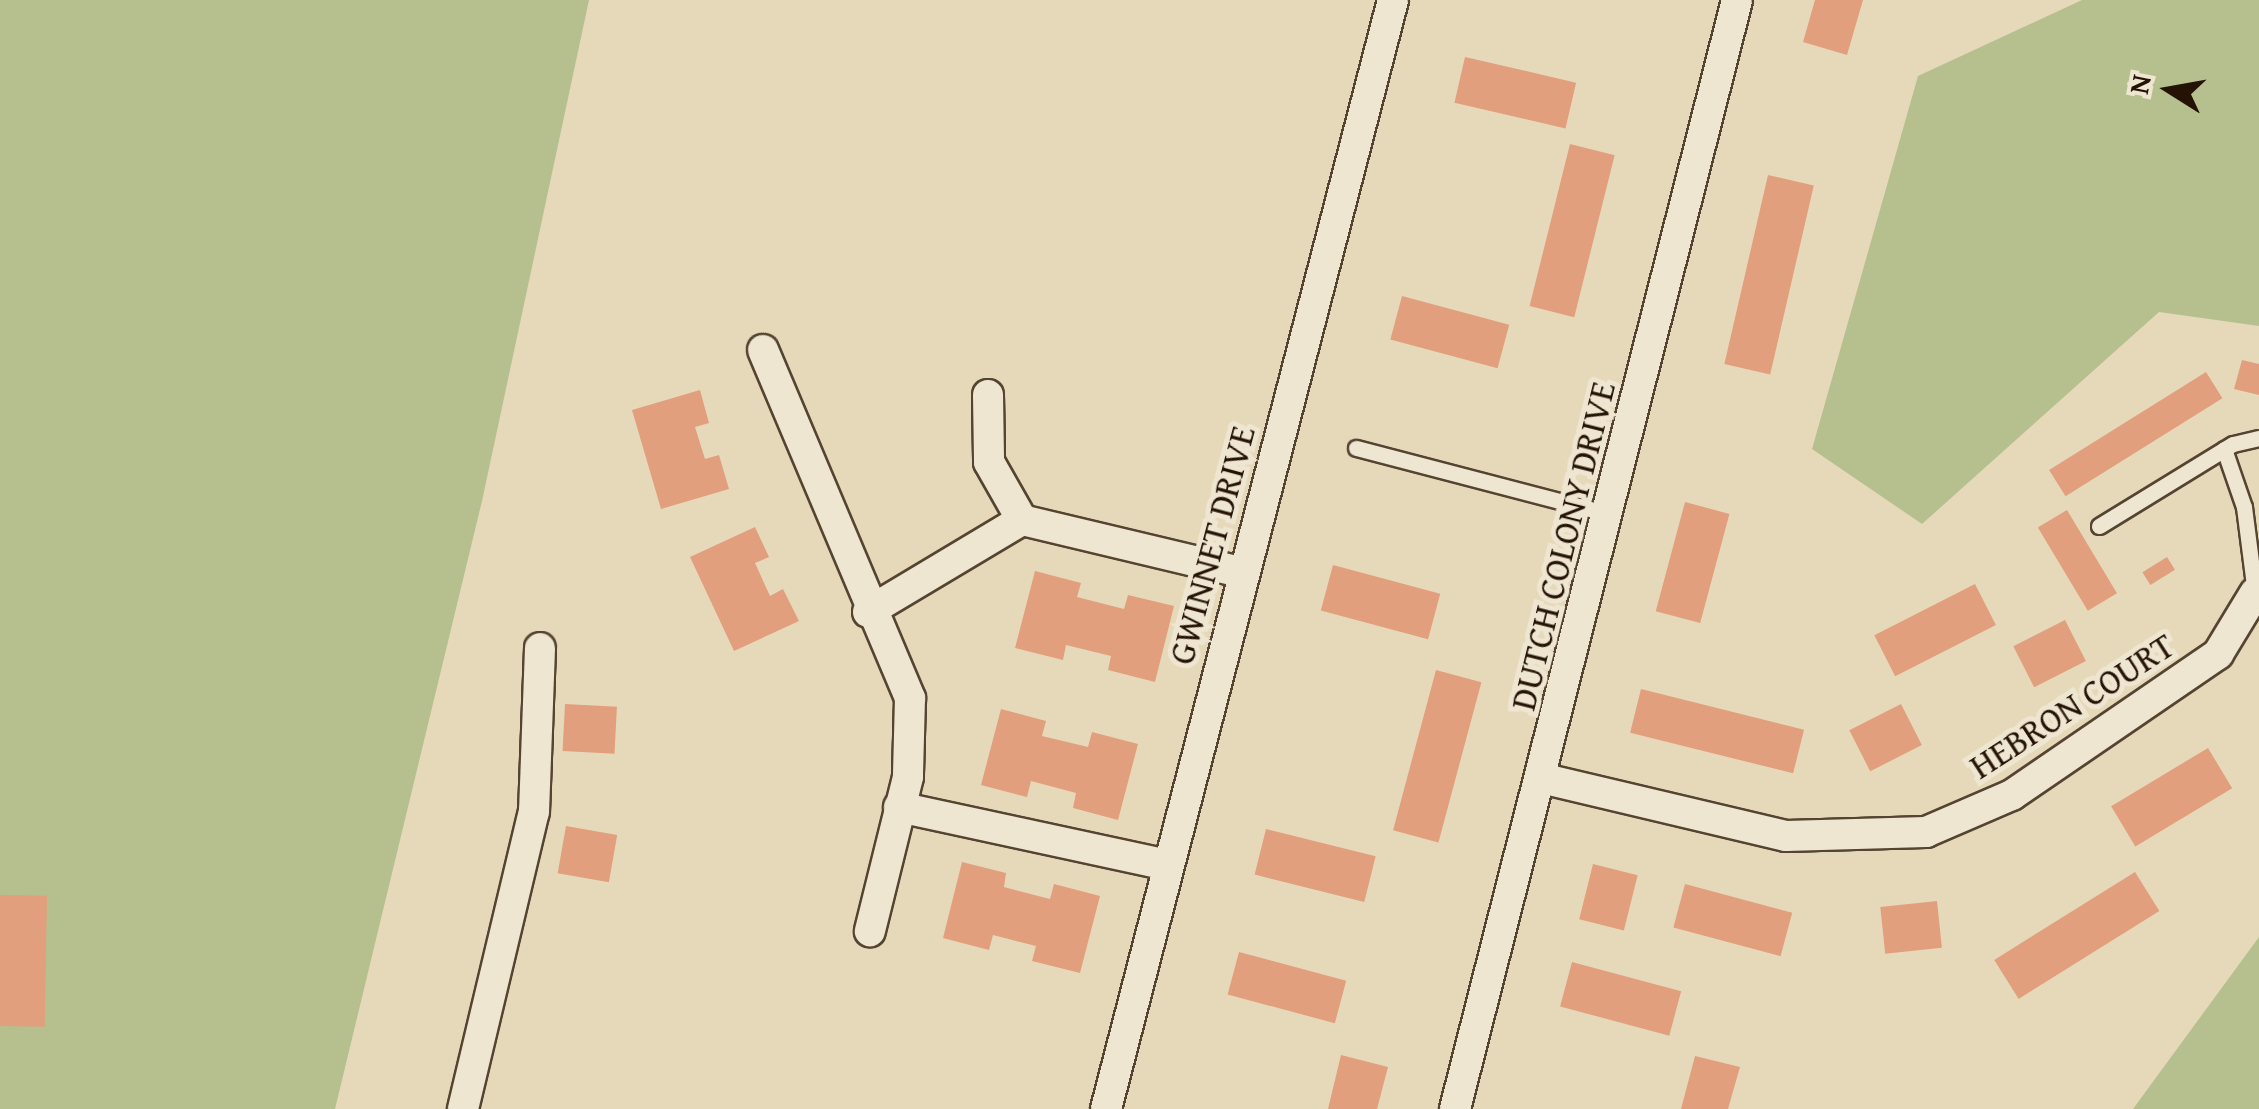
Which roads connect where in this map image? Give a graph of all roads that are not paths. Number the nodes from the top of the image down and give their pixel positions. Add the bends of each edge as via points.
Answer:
1 (1392, 0) edge
2 (1737, 0) edge
3 (763, 350) dead end
4 (988, 395) dead end
5 (2259, 438) edge
6 (1356, 448) dead end
7 (2224, 449) junction
8 (1609, 514) junction
9 (1022, 520) junction
10 (2099, 526) dead end
11 (1244, 573) junction
12 (2254, 593) joint
13 (868, 612) junction
14 (540, 648) dead end
15 (1545, 779) junction
16 (898, 807) junction
17 (1168, 866) junction
18 (870, 931) dead end
19 (463, 1109) edge
20 (1106, 1109) edge
21 (1455, 1109) edge

1 - 11 street, GWINNET DRIVE
2 - 8 street, DUTCH COLONY DRIVE
3 - 13 street
4 - 9 street via 990,462
5 - 7 lane
6 - 8 lane
7 - 10 lane
7 - 12 lane via 2244,508
8 - 15 street, DUTCH COLONY DRIVE
9 - 11 street
9 - 13 street
11 - 17 street, GWINNET DRIVE
12 - 15 street, HEBRON COURT via 2218,654 2012,795 1926,832 1786,836
13 - 16 street via 910,698 913,745
14 - 19 street via 534,812
15 - 21 street, DUTCH COLONY DRIVE
16 - 17 street
16 - 18 street
17 - 20 street, GWINNET DRIVE

